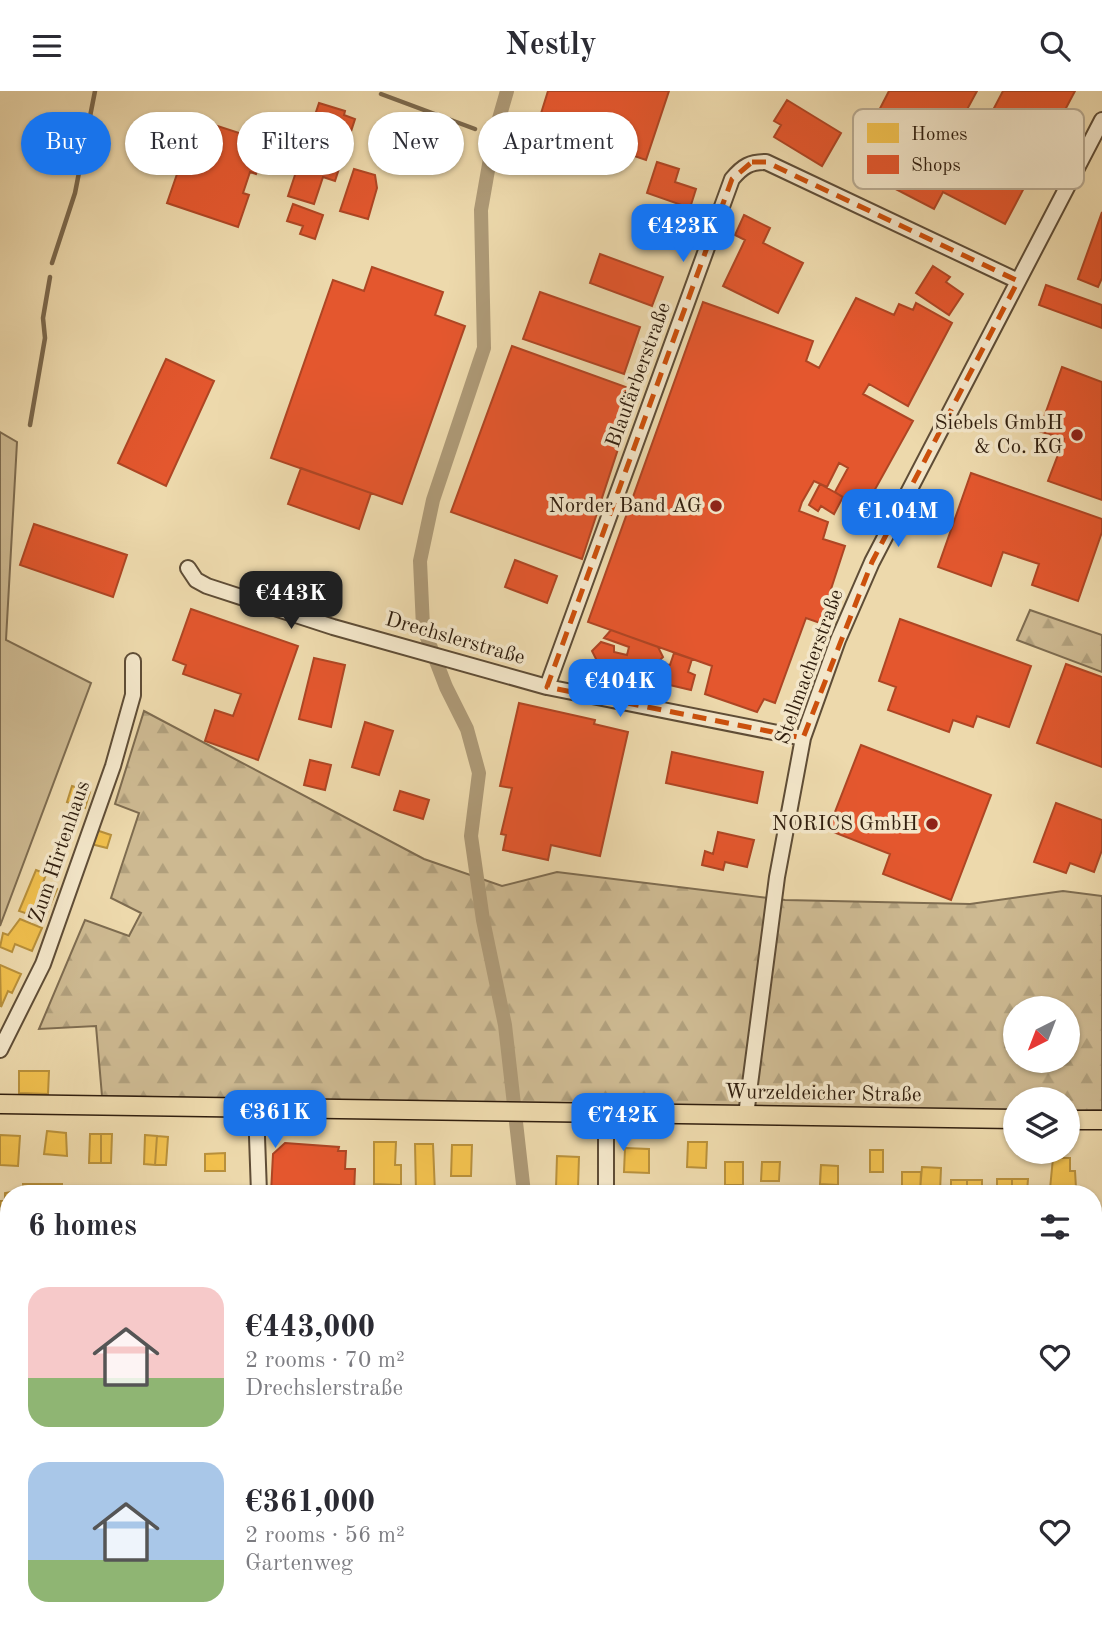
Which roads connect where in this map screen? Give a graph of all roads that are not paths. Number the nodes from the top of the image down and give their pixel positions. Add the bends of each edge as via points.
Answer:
1 (1102, 120) edge
2 (1084, 154) edge
3 (1066, 189) edge
4 (1017, 281) junction
5 (188, 568) dead end
6 (133, 661) dead end
7 (547, 687) junction
8 (803, 738) junction
9 (0, 1050) edge
10 (0, 1104) edge
11 (256, 1108) junction
12 (606, 1112) junction
13 (746, 1115) junction
14 (1003, 1119) edge
15 (1080, 1120) edge
16 (1102, 1120) edge
17 (259, 1185) edge
18 (606, 1185) edge

1 - 2 street, Stellmacherstraße
3 - 4 street, Stellmacherstraße
4 - 7 street, Blaufärberstraße via 766,162 742,167 728,191
4 - 8 street, Stellmacherstraße via 872,562
5 - 7 street, Drechslerstraße via 207,586
6 - 9 street, Zum Hirtenhaus via 133,695 113,766 43,964
7 - 8 street, Drechslerstraße
8 - 13 street, Stellmacherstraße via 777,877
10 - 11 main road, Wurzeldeicher Straße
11 - 12 main road, Wurzeldeicher Straße
11 - 17 street
12 - 13 main road, Wurzeldeicher Straße
12 - 18 street
13 - 14 main road, Wurzeldeicher Straße
15 - 16 main road

